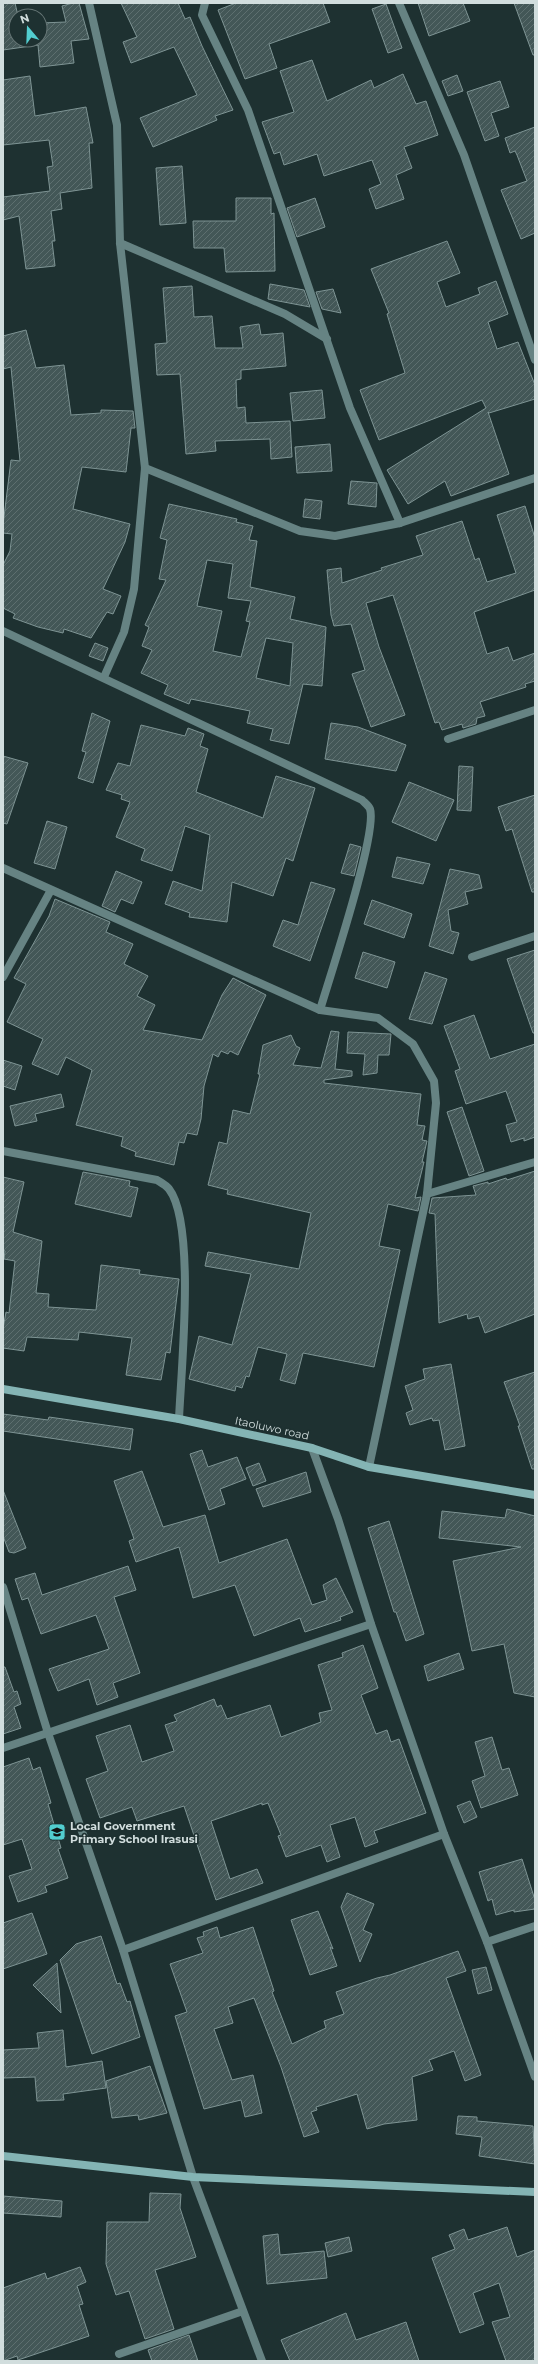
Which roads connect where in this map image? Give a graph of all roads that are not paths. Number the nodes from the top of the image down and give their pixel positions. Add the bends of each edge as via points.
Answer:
1 (90, 3) edge
2 (204, 3) edge
3 (398, 3) edge
4 (120, 243) junction
5 (327, 339) junction
6 (535, 360) edge
7 (145, 468) junction
8 (535, 478) edge
9 (400, 524) junction
10 (3, 631) edge
11 (104, 677) junction
12 (535, 710) edge
13 (448, 739) dead end
14 (3, 868) edge
15 (51, 890) junction
16 (535, 936) edge
17 (472, 957) dead end
18 (3, 977) edge
19 (320, 1010) junction
20 (3, 1150) edge
21 (535, 1162) edge
22 (427, 1194) junction
23 (3, 1389) edge
24 (179, 1419) junction
25 (312, 1448) junction
26 (369, 1467) junction
27 (535, 1495) edge
28 (3, 1587) edge
29 (371, 1624) junction
30 (48, 1733) junction
31 (3, 1748) edge
32 (444, 1834) junction
33 (535, 1926) edge
34 (487, 1942) junction
35 (124, 1950) junction
36 (535, 2077) edge
37 (3, 2156) edge
38 (193, 2178) junction
39 (535, 2192) edge
40 (243, 2312) junction
41 (119, 2354) dead end
42 (262, 2361) edge

1 - 4 street via 117,125
2 - 5 street via 202,15 248,110
3 - 6 street via 464,155
4 - 5 street via 285,314
4 - 7 street
5 - 9 street via 350,408
7 - 9 street via 300,531 335,536
7 - 11 street via 134,589 124,632
8 - 9 street
10 - 11 street
11 - 19 street via 362,800 370,809 371,821 361,871
12 - 13 street
14 - 15 street
15 - 18 street
15 - 19 street
16 - 17 street
19 - 22 street via 378,1018 413,1044 425,1064 434,1081 436,1103
20 - 24 street via 157,1180 169,1188 182,1224 185,1254
21 - 22 street
22 - 26 street
23 - 24 street, Itaoluwo road
24 - 25 street, Itaoluwo road
25 - 26 street, Itaoluwo road
25 - 29 street via 338,1519
26 - 27 street, Itaoluwo road
28 - 30 street
29 - 30 street
29 - 32 street
30 - 31 street
30 - 35 street
32 - 34 street
32 - 35 street
33 - 34 street
34 - 36 street
35 - 38 street
37 - 38 street
38 - 39 street
38 - 40 street
40 - 41 street
40 - 42 street

